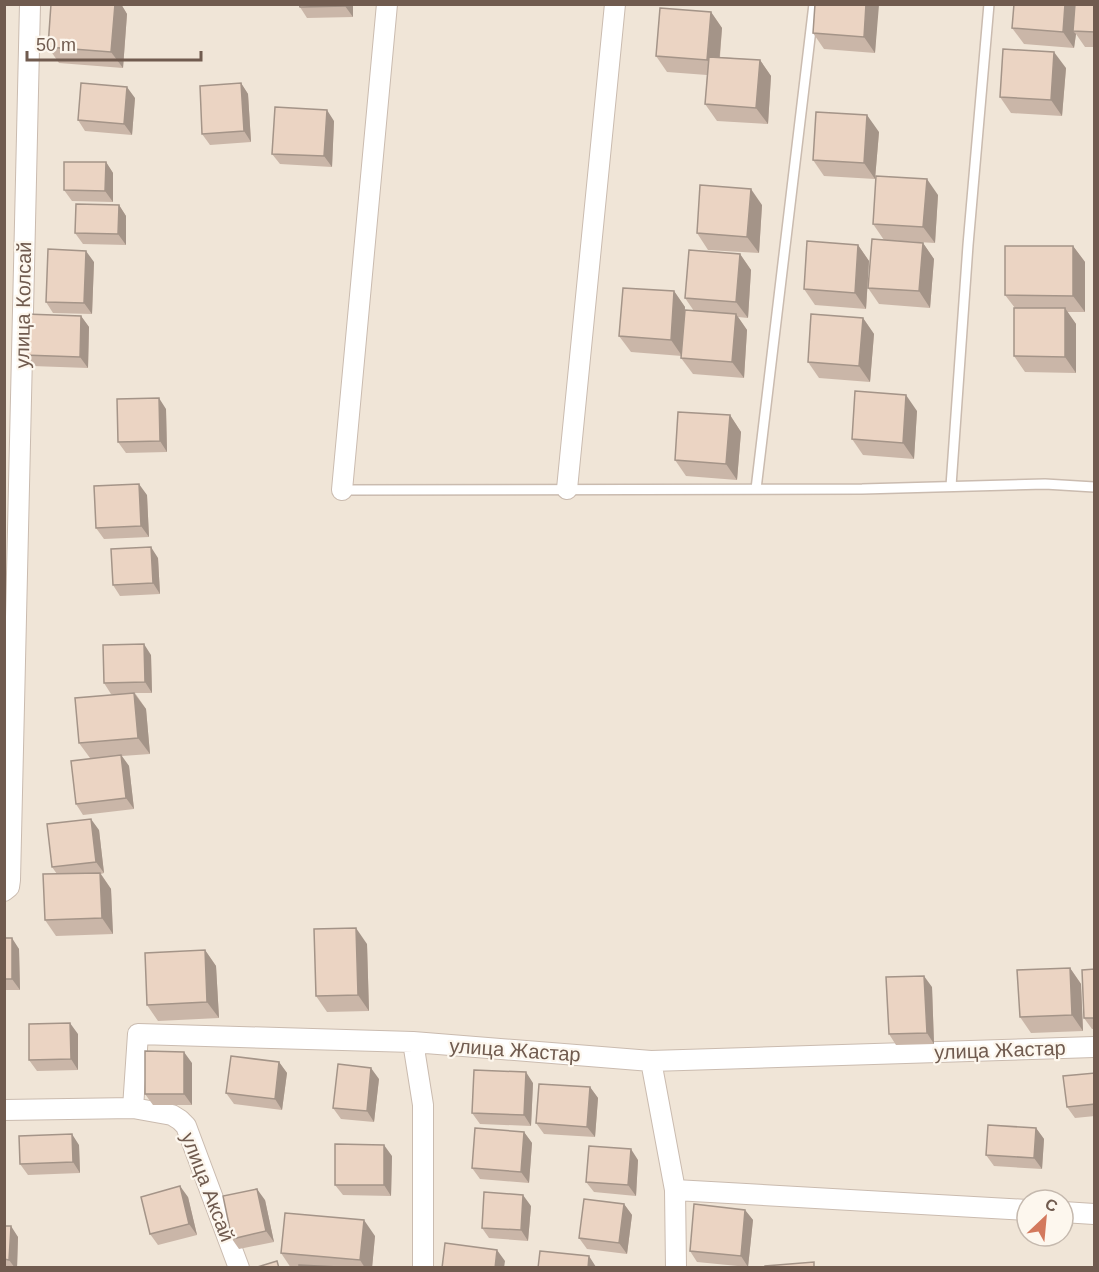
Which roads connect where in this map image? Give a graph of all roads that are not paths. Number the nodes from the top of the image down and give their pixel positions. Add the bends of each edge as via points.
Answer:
1 (30, 4) edge
2 (387, 4) edge
3 (615, 4) edge
4 (814, 4) edge
5 (989, 4) edge
6 (951, 486) junction
7 (1095, 487) edge
8 (567, 489) junction
9 (756, 489) junction
10 (342, 490) joint
11 (4, 891) edge
12 (413, 1042) junction
13 (1095, 1047) edge
14 (651, 1061) junction
15 (133, 1108) junction
16 (4, 1110) edge
17 (675, 1190) junction
18 (1015, 1209) edge
19 (1075, 1213) edge
20 (1095, 1214) edge
21 (239, 1268) edge
22 (423, 1268) edge
23 (676, 1268) edge

1 - 11 street, улица Колсай via 16,445 10,880
2 - 10 street
3 - 8 street
4 - 9 lane
5 - 6 lane
6 - 7 lane
6 - 9 lane
8 - 9 lane
8 - 10 lane
12 - 14 street, улица Жастар
12 - 15 street, улица Жастар via 138,1034
12 - 22 street via 423,1105
13 - 14 street, улица Жастар
14 - 17 street
15 - 16 street
15 - 21 street, улица Аксай via 172,1115 186,1126
17 - 18 street
17 - 23 street
19 - 20 street

